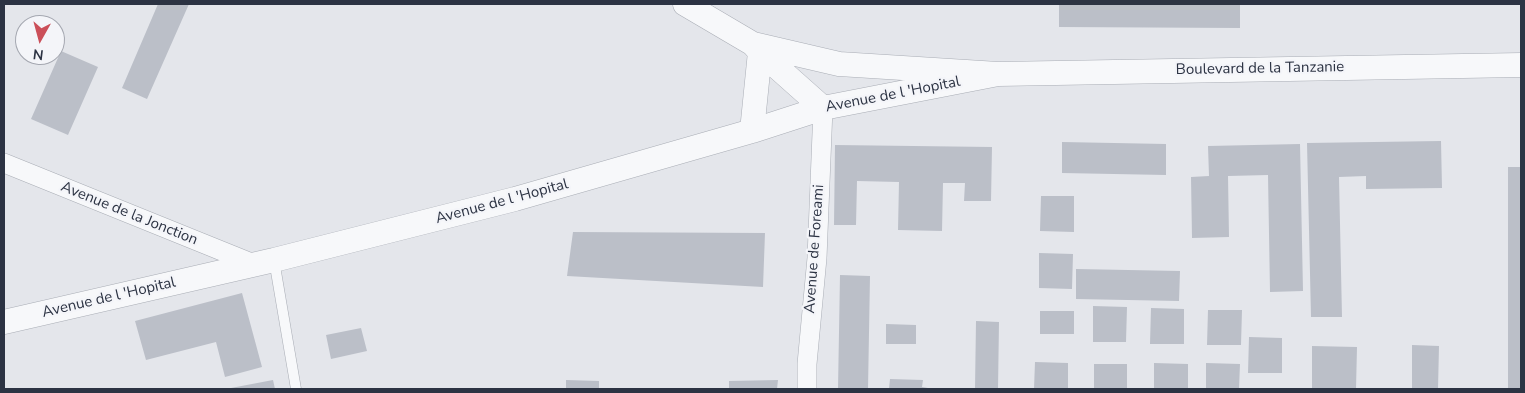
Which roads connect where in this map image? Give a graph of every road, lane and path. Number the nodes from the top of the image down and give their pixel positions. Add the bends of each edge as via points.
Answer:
1 (685, 4) edge
2 (756, 48) junction
3 (1521, 65) edge
4 (998, 74) junction
5 (823, 108) junction
6 (752, 131) junction
7 (4, 164) edge
8 (264, 262) junction
9 (4, 322) edge
10 (296, 389) edge
11 (807, 389) edge

1 - 2 street
2 - 4 street via 839,64
2 - 5 street
2 - 6 street
3 - 4 street, Boulevard de la Tanzanie
4 - 5 street, Avenue de l 'Hopital
5 - 6 street, Avenue de l 'Hopital
5 - 11 street, Avenue de Foreami via 817,258
6 - 8 street, Avenue de l 'Hopital via 515,200
7 - 8 street, Avenue de la Jonction
8 - 9 street, Avenue de l 'Hopital
8 - 10 lane

